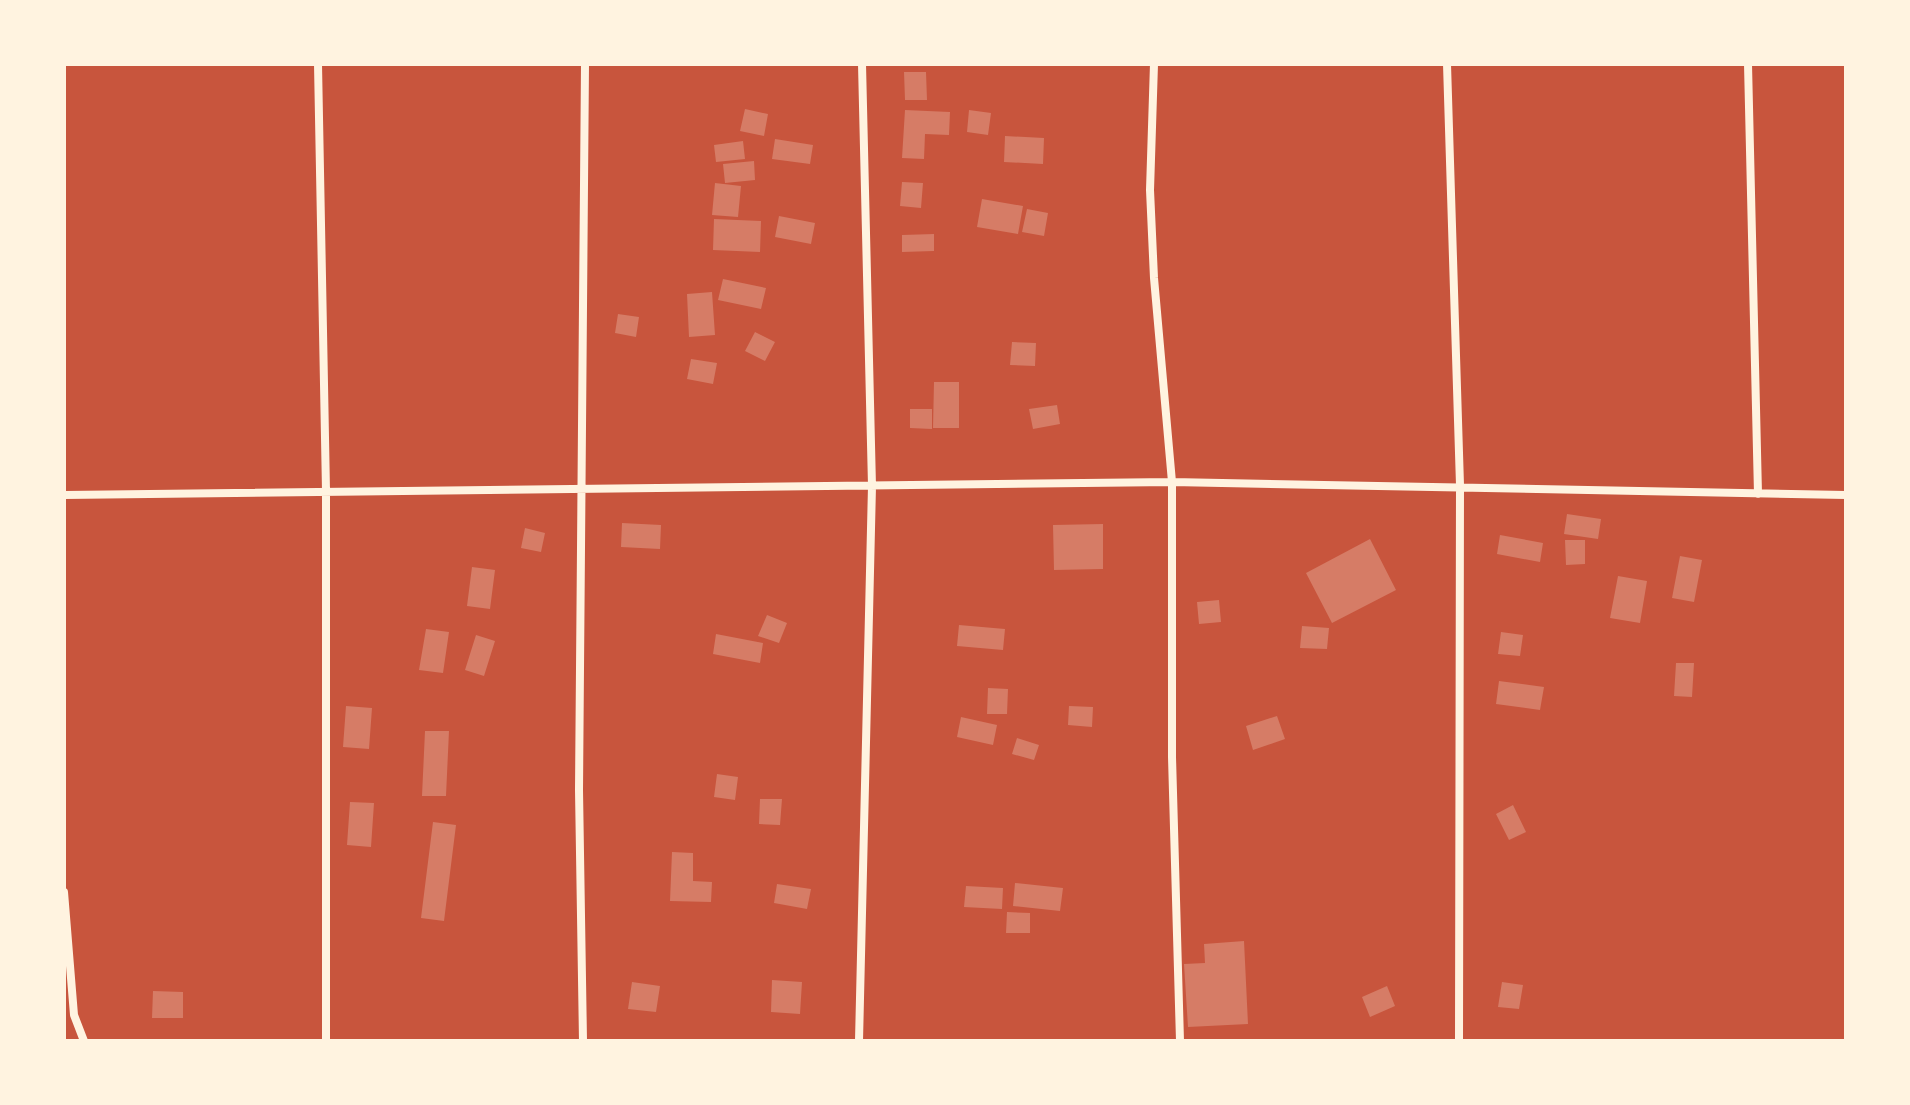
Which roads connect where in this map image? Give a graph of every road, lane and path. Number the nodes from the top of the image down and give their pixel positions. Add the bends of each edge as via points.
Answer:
1 (318, 64) edge
2 (585, 64) edge
3 (862, 64) edge
4 (1154, 64) edge
5 (1447, 64) edge
6 (1748, 64) edge
7 (1172, 482) junction
8 (1460, 485) junction
9 (872, 486) junction
10 (580, 490) junction
11 (326, 491) junction
12 (1758, 494) junction
13 (64, 495) edge
14 (1846, 495) edge
15 (64, 892) edge
16 (84, 1041) edge
17 (326, 1041) edge
18 (583, 1041) edge
19 (859, 1041) edge
20 (1180, 1041) edge
21 (1459, 1041) edge

1 - 11 street
2 - 10 street
3 - 9 street
4 - 7 street via 1152,234
5 - 8 street
6 - 12 street
7 - 8 street
7 - 9 street
7 - 20 street
8 - 12 street
8 - 21 street
9 - 10 street
9 - 19 street
10 - 11 street
10 - 18 street
11 - 13 street
11 - 17 street
12 - 14 street
15 - 16 street via 74,1015

